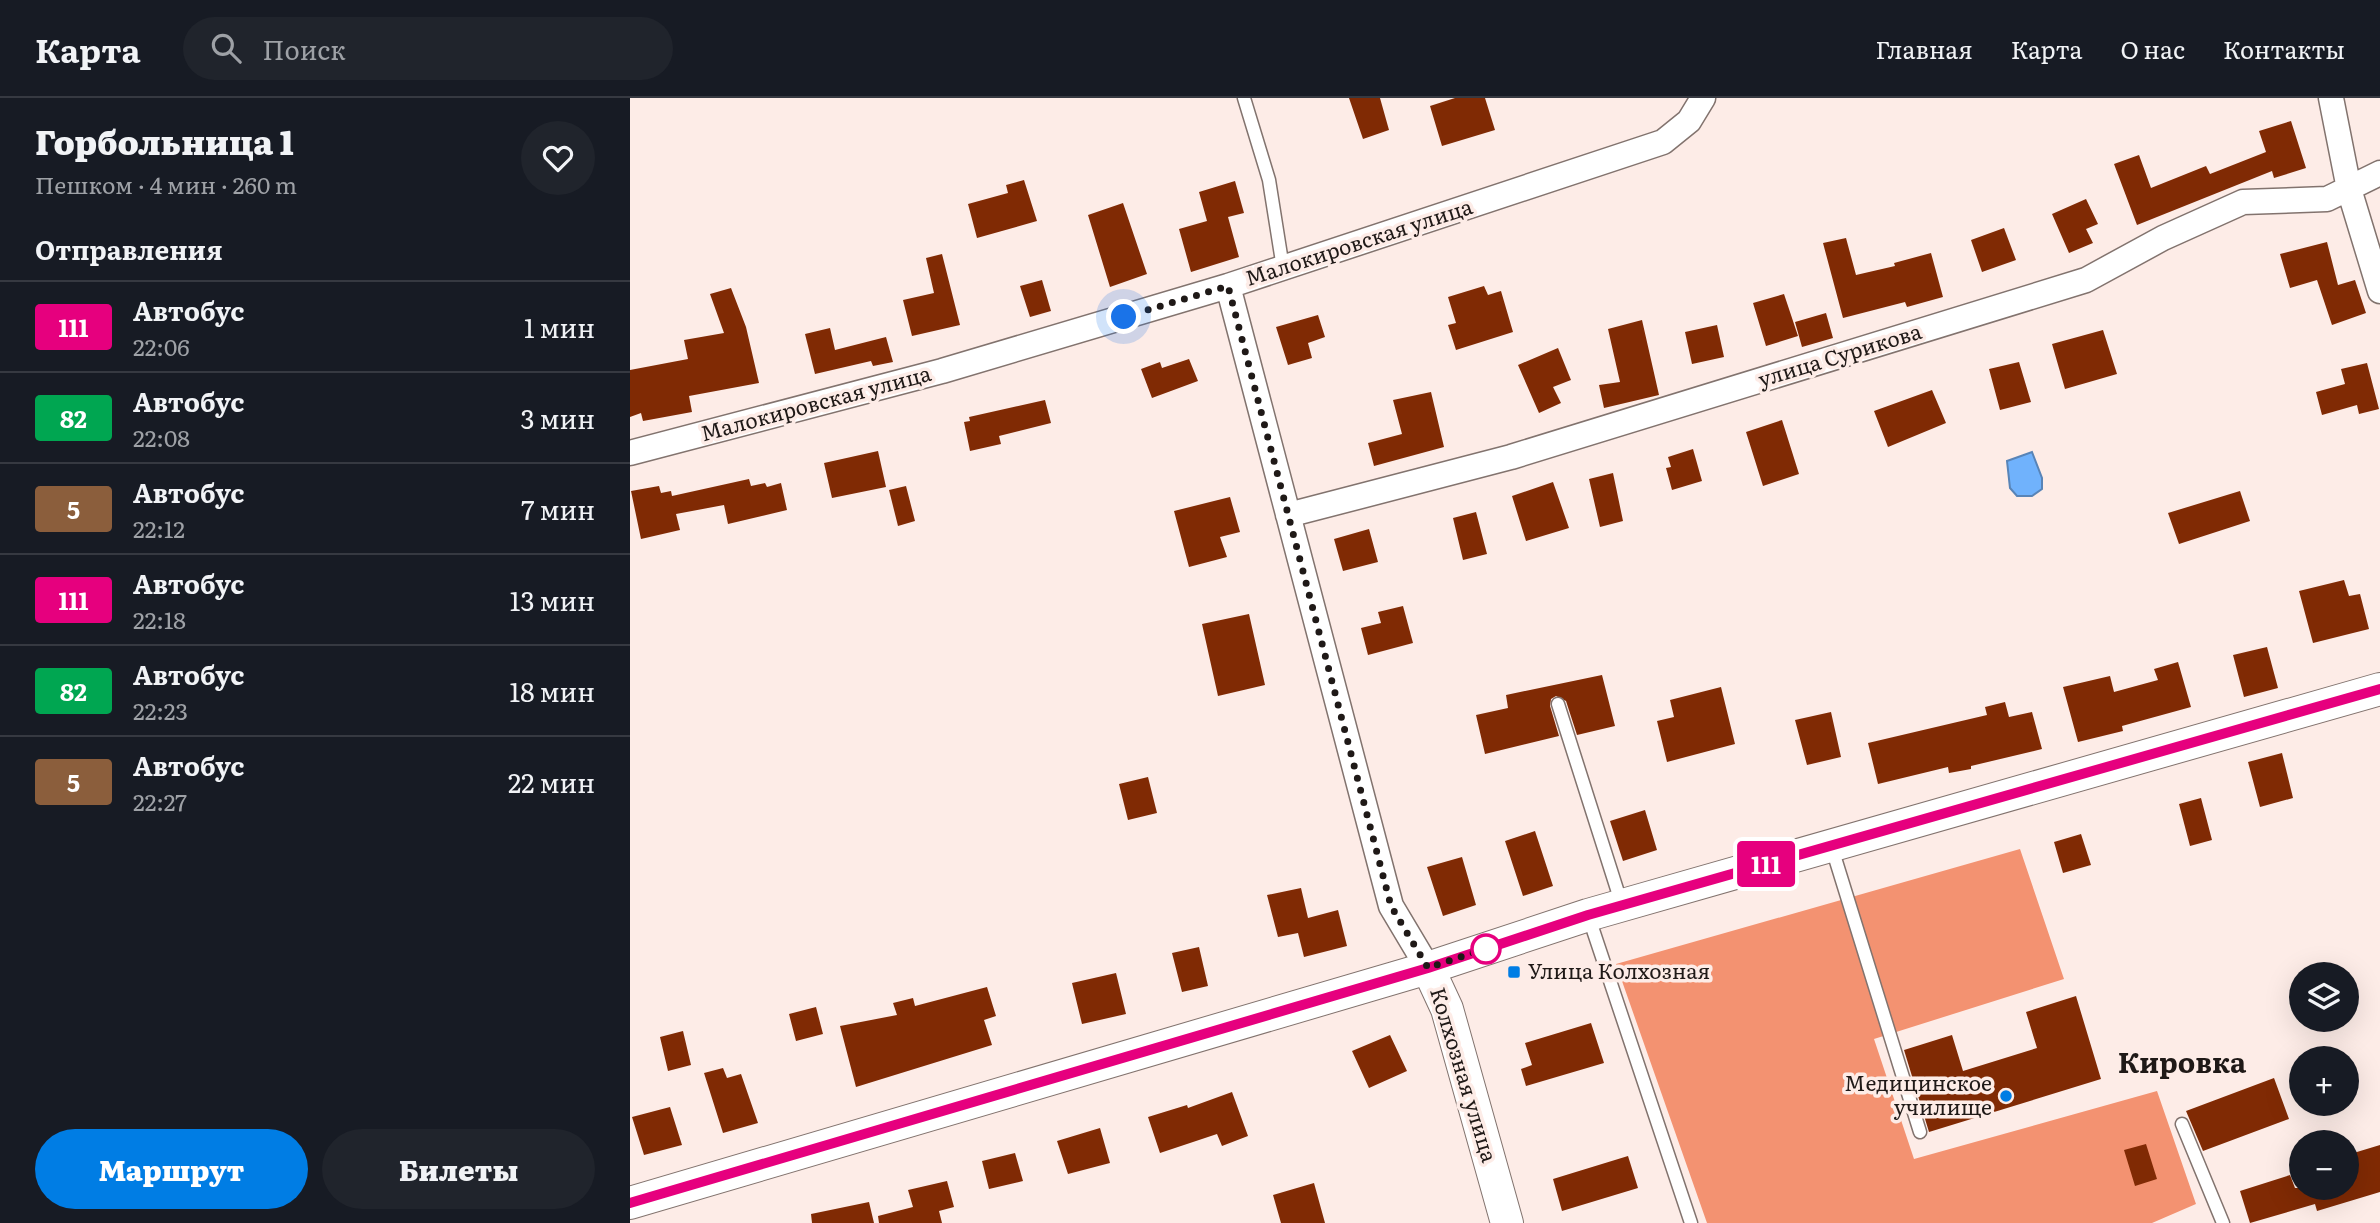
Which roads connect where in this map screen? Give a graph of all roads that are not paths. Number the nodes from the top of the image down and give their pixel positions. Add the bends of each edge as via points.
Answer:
1 (1244, 98) edge
2 (1703, 98) edge
3 (2331, 98) edge
4 (2380, 173) edge
5 (2349, 189) junction
6 (1283, 268) junction
7 (1228, 286) junction
8 (2380, 290) edge
9 (630, 453) edge
10 (1288, 515) junction
11 (2380, 689) edge
12 (1558, 704) dead end
13 (1831, 845) junction
14 (1622, 905) junction
15 (1588, 915) junction
16 (1428, 968) junction
17 (2182, 1124) dead end
18 (1920, 1132) dead end
19 (630, 1203) edge
20 (1507, 1223) edge
21 (1691, 1223) edge
22 (2223, 1223) edge

1 - 6 lane via 1269,180
2 - 6 street, Малокировская улица via 1689,121 1663,142
3 - 5 street
4 - 5 street, улица Сурикова
5 - 8 street
5 - 10 street, улица Сурикова via 2327,199 2243,202 2086,280 1511,457
6 - 7 street, Малокировская улица
7 - 9 street, Малокировская улица via 942,371
7 - 10 street, Колхозная улица
10 - 16 street, Колхозная улица via 1391,906
11 - 13 street
12 - 14 lane
13 - 14 street
13 - 18 lane
14 - 15 street
15 - 16 street
15 - 21 lane
16 - 19 street
16 - 20 street, Колхозная улица via 1447,1009
17 - 22 lane

